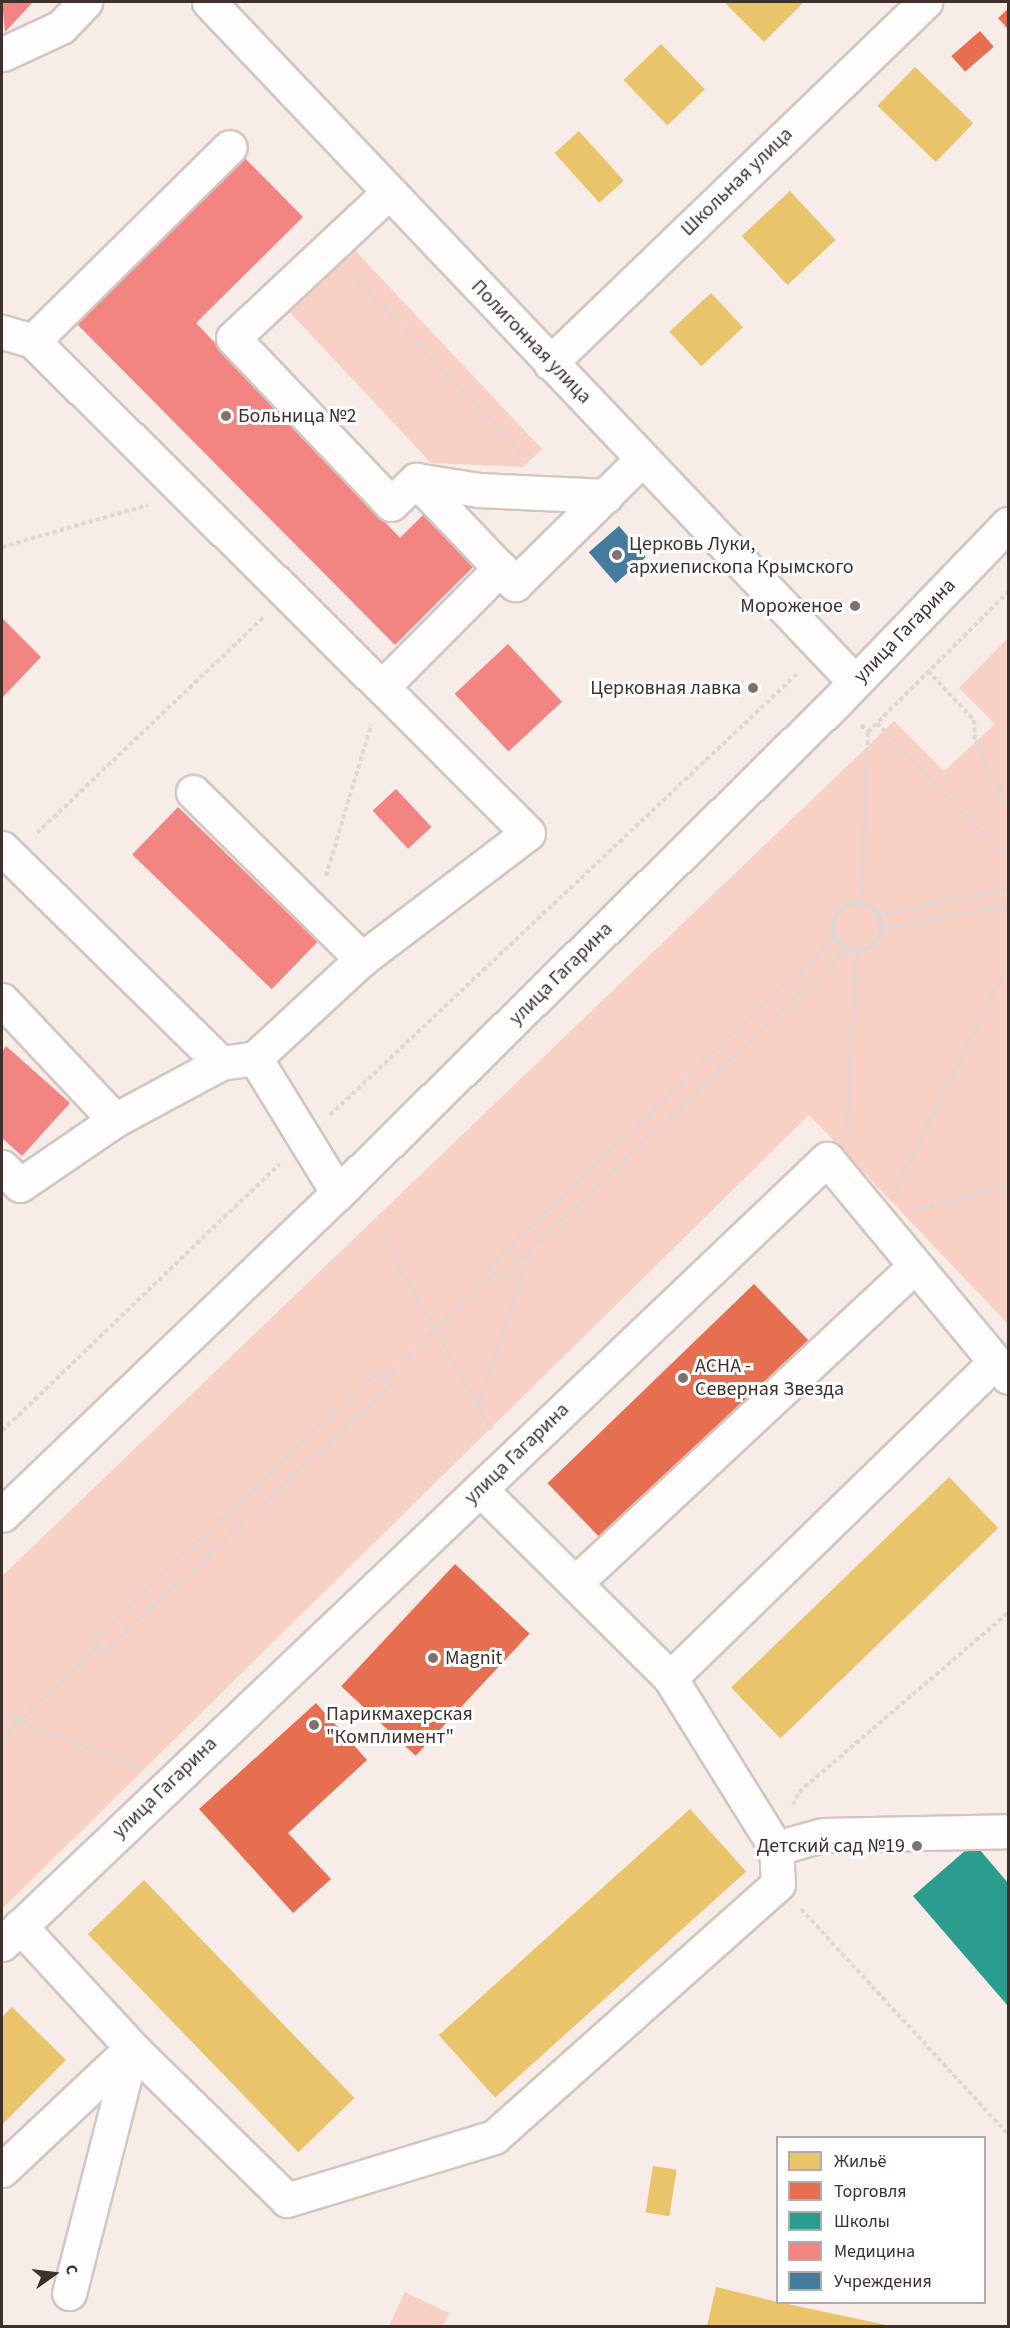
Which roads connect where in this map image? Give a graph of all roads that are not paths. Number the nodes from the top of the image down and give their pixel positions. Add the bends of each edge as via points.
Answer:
1 (85, 2) edge
2 (208, 2) edge
3 (925, 2) edge
4 (3, 54) edge
5 (230, 147) dead end
6 (388, 193) junction
7 (2, 332) edge
8 (33, 341) junction
9 (550, 363) junction
10 (642, 459) junction
11 (416, 480) junction
12 (609, 494) junction
13 (1008, 524) edge
14 (500, 568) junction
15 (855, 682) junction
16 (382, 687) junction
17 (193, 792) dead end
18 (7, 852) edge
19 (362, 959) junction
20 (5, 1013) edge
21 (255, 1058) junction
22 (221, 1063) junction
23 (114, 1120) junction
24 (2, 1167) edge
25 (339, 1193) junction
26 (915, 1266) junction
27 (1001, 1370) edge
28 (480, 1489) junction
29 (2, 1515) edge
30 (575, 1583) junction
31 (669, 1678) junction
32 (1008, 1831) edge
33 (776, 1848) junction
34 (11, 1935) edge
35 (132, 2048) junction
36 (2, 2170) edge
37 (69, 2293) dead end

1 - 4 street via 61,27
2 - 6 street, Полигонная улица
3 - 9 street, Школьная улица
5 - 8 street
6 - 9 street, Полигонная улица
6 - 11 street via 233,338 391,504
7 - 8 street
8 - 16 street
9 - 10 street, Полигонная улица
10 - 12 street
10 - 15 street, Полигонная улица
11 - 12 street via 479,490
11 - 14 street
12 - 14 street via 515,584
13 - 15 street, улица Гагарина
14 - 16 street
15 - 25 street, улица Гагарина
16 - 19 street via 528,833
17 - 19 street
18 - 22 street
19 - 21 street
20 - 23 street
21 - 22 street
21 - 25 street
22 - 23 street
23 - 24 street via 20,1185
25 - 29 street, улица Гагарина
26 - 27 street, улица Гагарина
26 - 28 street, улица Гагарина via 827,1159
26 - 30 street
27 - 31 street
28 - 30 street
28 - 34 street, улица Гагарина
30 - 31 street
31 - 33 street
32 - 33 street via 823,1835
33 - 35 street via 778,1884 494,2137 287,2200
34 - 35 street
35 - 36 street
35 - 37 street

